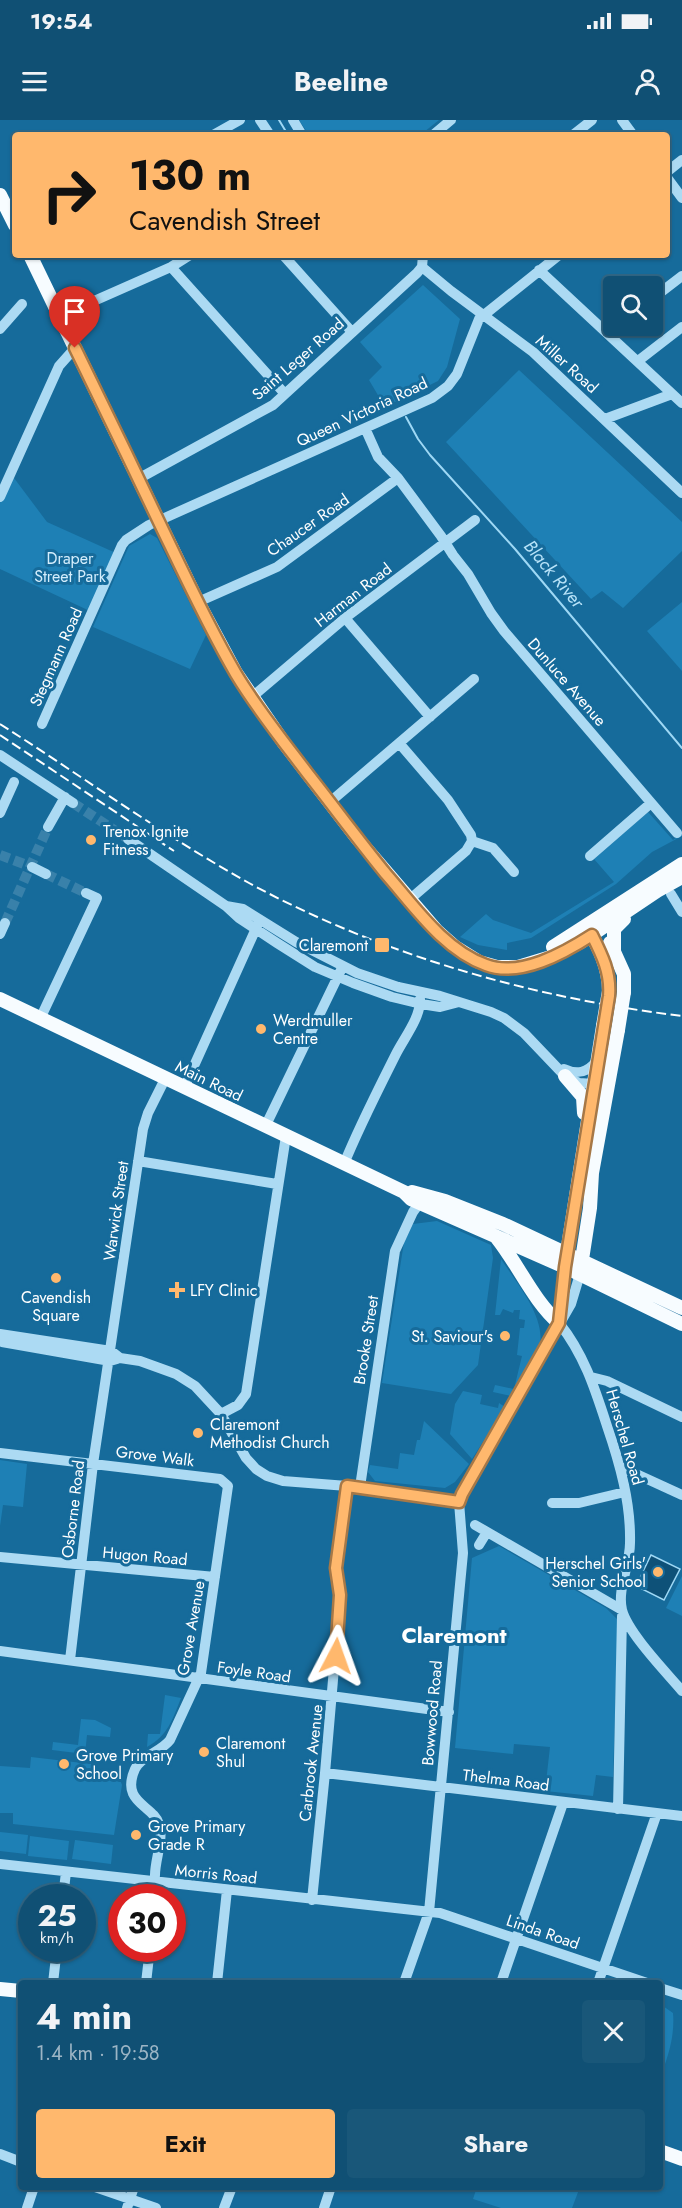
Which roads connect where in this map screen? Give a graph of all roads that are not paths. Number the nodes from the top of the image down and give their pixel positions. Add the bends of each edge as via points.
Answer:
1 (240, 120) edge
2 (451, 120) edge
3 (592, 120) edge
4 (218, 132) edge
5 (437, 132) edge
6 (577, 132) edge
7 (682, 159) edge
8 (670, 169) edge
9 (670, 182) edge
10 (0, 195) edge
11 (682, 198) edge
12 (12, 219) edge
13 (31, 258) edge
14 (185, 258) edge
15 (286, 258) edge
16 (423, 258) edge
17 (555, 258) edge
18 (171, 267) junction
19 (422, 267) junction
20 (539, 270) junction
21 (682, 276) edge
22 (663, 291) edge
23 (22, 304) dead end
24 (484, 315) junction
25 (60, 316) junction
26 (682, 327) edge
27 (603, 328) edge
28 (0, 329) edge
29 (352, 332) junction
30 (611, 336) edge
31 (75, 348) junction
32 (638, 361) junction
33 (285, 394) junction
34 (672, 394) junction
35 (682, 403) edge
36 (605, 419) junction
37 (365, 428) junction
38 (138, 478) junction
39 (398, 478) junction
40 (682, 493) edge
41 (0, 497) edge
42 (475, 520) dead end
43 (159, 521) junction
44 (444, 543) junction
45 (198, 602) junction
46 (345, 618) junction
47 (474, 679) dead end
48 (252, 697) junction
49 (430, 717) junction
50 (42, 724) dead end
51 (399, 743) junction
52 (0, 755) edge
53 (14, 782) dead end
54 (330, 802) junction
55 (651, 803) junction
56 (0, 813) edge
57 (48, 827) tunnel mouth
58 (677, 833) dead end
59 (128, 839) tunnel mouth
60 (472, 841) junction
61 (591, 856) dead end
62 (682, 864) edge
63 (32, 867) tunnel mouth
64 (513, 872) dead end
65 (46, 874) tunnel mouth
66 (682, 877) edge
67 (668, 890) junction
68 (86, 893) dead end
69 (409, 900) junction
70 (682, 912) edge
71 (5, 923) dead end
72 (258, 924) junction
73 (594, 927) junction
74 (0, 934) edge
75 (277, 943) junction
76 (247, 946) junction
77 (615, 951) junction
78 (466, 954) junction
79 (340, 971) junction
80 (416, 992) junction
81 (0, 999) edge
82 (460, 1002) junction
83 (421, 1004) junction
84 (40, 1019) junction
85 (617, 1032) junction
86 (597, 1061) junction
87 (556, 1064) junction
88 (565, 1076) junction
89 (165, 1079) junction
90 (594, 1084) junction
91 (184, 1088) junction
92 (266, 1127) junction
93 (286, 1136) junction
94 (585, 1148) junction
95 (138, 1161) junction
96 (344, 1164) junction
97 (277, 1184) junction
98 (422, 1199) junction
99 (496, 1236) junction
100 (567, 1252) junction
101 (582, 1260) junction
102 (565, 1267) junction
103 (580, 1274) junction
104 (682, 1308) edge
105 (559, 1323) junction
106 (682, 1323) edge
107 (0, 1334) edge
108 (0, 1341) edge
109 (114, 1356) junction
110 (591, 1377) junction
111 (221, 1414) junction
112 (682, 1417) edge
113 (0, 1453) edge
114 (93, 1464) junction
115 (621, 1467) junction
116 (347, 1486) junction
117 (360, 1487) junction
118 (228, 1491) joint
119 (625, 1492) junction
120 (682, 1495) edge
121 (459, 1502) junction
122 (552, 1503) dead end
123 (475, 1525) dead end
124 (487, 1533) junction
125 (479, 1545) dead end
126 (0, 1557) edge
127 (81, 1565) junction
128 (216, 1577) junction
129 (622, 1610) junction
130 (0, 1651) edge
131 (70, 1660) junction
132 (199, 1679) junction
133 (682, 1691) edge
134 (332, 1697) junction
135 (448, 1712) junction
136 (326, 1773) junction
137 (441, 1787) junction
138 (563, 1803) junction
139 (618, 1809) junction
140 (657, 1813) junction
141 (682, 1816) edge
142 (0, 1864) edge
143 (66, 1872) junction
144 (155, 1882) junction
145 (65, 1884) edge
146 (227, 1890) junction
147 (312, 1900) junction
148 (429, 1912) junction
149 (516, 1938) junction
150 (55, 1962) edge
151 (148, 1962) edge
152 (603, 1968) junction
153 (53, 1980) edge
154 (146, 1980) edge
155 (217, 1980) edge
156 (405, 1980) edge
157 (502, 1980) edge
158 (599, 1980) edge
159 (638, 1980) edge
160 (663, 1989) edge
161 (1, 1991) edge
162 (18, 1991) edge
163 (682, 1995) edge
164 (663, 2152) edge
165 (0, 2154) edge
166 (682, 2159) edge
167 (18, 2161) edge
168 (33, 2190) edge
169 (101, 2190) edge
170 (231, 2190) edge
171 (330, 2190) edge
172 (128, 2203) edge
173 (27, 2208) edge
174 (156, 2208) edge
175 (224, 2208) edge
176 (324, 2208) edge

1 - 4 street
2 - 5 street
3 - 6 street
7 - 8 street
9 - 11 street
10 - 12 main road
13 - 25 main road
14 - 18 street
15 - 29 street
16 - 19 street
17 - 20 street, Queen Victoria Road
18 - 25 street
18 - 33 street
19 - 24 street, Miller Road
19 - 29 street, Saint Leger Road
20 - 24 street, Queen Victoria Road
20 - 27 street
21 - 22 street
23 - 28 street
24 - 36 street, Miller Road via 533,352
24 - 37 street, Queen Victoria Road via 448,386 432,398
25 - 31 main road
26 - 32 street
29 - 33 street, Saint Leger Road
30 - 32 street
31 - 38 main road
31 - 41 street via 59,366
32 - 34 street
33 - 38 street, Saint Leger Road via 267,409
34 - 35 street
34 - 36 street
36 - 40 street, Miller Road
37 - 39 street, Dunluce Avenue via 378,457
37 - 43 street, Queen Victoria Road
38 - 43 main road
39 - 44 street, Dunluce Avenue
39 - 45 street, Chaucer Road via 277,567
42 - 44 street, Harman Road
43 - 45 main road
43 - 50 street, Stegmann Road via 122,545
44 - 46 street, Harman Road
44 - 55 street, Dunluce Avenue via 504,631
45 - 48 main road
46 - 48 street, Harman Road
46 - 49 street
47 - 49 street
48 - 54 main road
49 - 51 street
51 - 54 street
51 - 60 street via 448,800
52 - 57 street via 69,800
53 - 56 street
54 - 69 main road
55 - 58 street, Dunluce Avenue
55 - 61 street
59 - 72 street via 226,906 243,909
60 - 64 street via 493,848
60 - 69 street via 466,851
62 - 73 main road
63 - 65 street
66 - 67 main road
67 - 70 street
67 - 73 main road via 657,891
67 - 77 main road via 617,925 613,934
68 - 84 street via 98,898
69 - 78 main road via 436,931
71 - 74 street
72 - 75 street
72 - 76 street
72 - 79 street via 296,942
73 - 77 main road
73 - 78 main road via 529,956
73 - 78 main road via 566,950 536,963 507,968 488,966
73 - 86 main road, bridge via 608,972 609,991
75 - 76 street via 259,941
75 - 79 street via 315,966
76 - 91 street
77 - 85 main road, bridge via 624,974
79 - 80 street
79 - 83 street via 382,993
79 - 92 street
80 - 82 street
80 - 83 street
81 - 84 main road, Main Road
82 - 83 street
82 - 87 street via 504,1018
83 - 96 street
84 - 89 main road, Main Road
85 - 90 main road via 610,1042 602,1078
85 - 101 main road via 592,1173
86 - 87 street via 588,1070 577,1073
86 - 90 main road
87 - 88 street
88 - 90 street via 579,1083
88 - 94 main road via 584,1100
89 - 91 main road, Main Road
89 - 95 street, Warwick Street via 146,1120
90 - 94 main road
91 - 92 main road, Main Road
92 - 93 main road, Main Road
93 - 96 main road, Main Road
93 - 97 street
94 - 100 main road
95 - 97 street
95 - 109 street, Warwick Street
96 - 98 main road, Main Road
97 - 111 street via 246,1394 238,1405
98 - 99 main road, Main Road
98 - 100 main road, Main Road via 468,1209
98 - 117 street, Brooke Street via 395,1251
99 - 102 main road, Main Road
99 - 105 main road via 546,1311
100 - 101 main road, Main Road
100 - 102 main road
101 - 103 main road
101 - 104 main road, Main Road
102 - 103 main road, Main Road
102 - 105 street
103 - 105 street via 572,1304
103 - 106 main road, Main Road
105 - 110 street, Herschel Road
105 - 121 street
107 - 109 street
108 - 109 street
109 - 111 street via 151,1364 185,1379
109 - 114 street, Osborne Road
110 - 112 street
110 - 115 street, Herschel Road
111 - 116 street via 246,1458 261,1473 283,1481
113 - 114 street, Grove Walk
114 - 118 street, Grove Walk via 220,1479
114 - 127 street, Osborne Road
115 - 119 street, Herschel Road
115 - 120 street
116 - 117 street
116 - 134 street, Carbrook Avenue via 337,1560 340,1595
117 - 121 street
118 - 128 street, Grove Avenue
119 - 122 street via 579,1503
119 - 129 street, Herschel Road via 630,1544
121 - 135 street, Bowwood Road via 463,1553
123 - 124 street
124 - 125 street
124 - 129 street
126 - 127 street, Hugon Road
127 - 128 street, Hugon Road
127 - 131 street, Osborne Road
128 - 132 street, Grove Avenue
129 - 133 street via 629,1625
129 - 139 street, Herschel Road
130 - 131 street, Foyle Road
131 - 132 street, Foyle Road
132 - 134 street, Foyle Road
132 - 144 street, Grove Avenue via 170,1740 140,1762 134,1772 134,1793 159,1824
134 - 135 street, Foyle Road
134 - 136 street, Carbrook Avenue
135 - 137 street, Bowwood Road
136 - 137 street, Thelma Road
136 - 147 street, Carbrook Avenue
137 - 138 street, Thelma Road
137 - 148 street, Bowwood Road
138 - 139 street, Thelma Road
138 - 149 street
139 - 140 street, Thelma Road
140 - 141 street, Thelma Road
140 - 152 street
142 - 143 street, Morris Road
143 - 144 street, Morris Road
143 - 145 street
144 - 146 street, Morris Road
146 - 147 street, Morris Road
146 - 155 street
147 - 148 street, Morris Road
148 - 149 street, Linda Road
148 - 156 street, Bowwood Road
149 - 152 street, Linda Road
149 - 157 street
150 - 153 street
151 - 154 street
152 - 158 street
152 - 159 street, Linda Road
160 - 163 street
161 - 162 main road
164 - 166 main road
165 - 167 street
168 - 173 street
169 - 172 street
170 - 175 street
171 - 176 street
172 - 174 street

